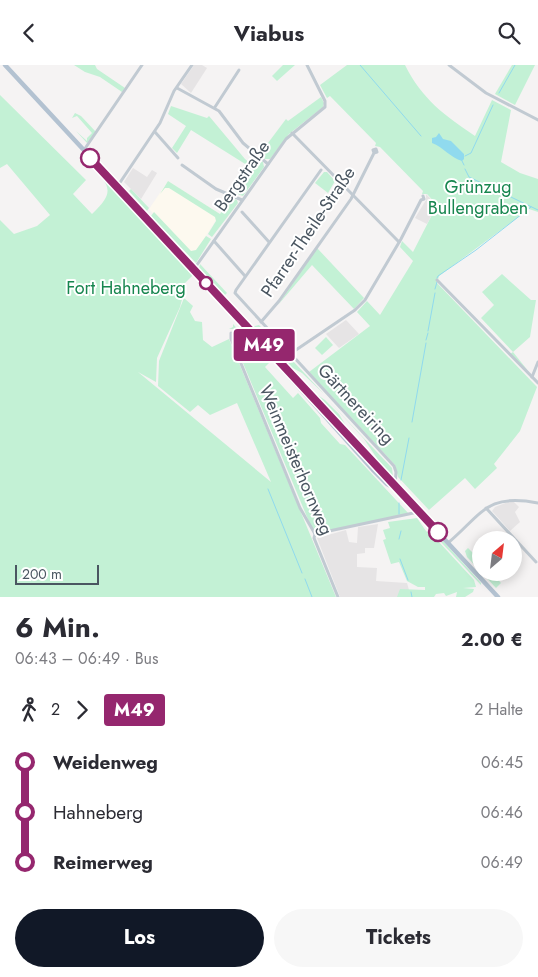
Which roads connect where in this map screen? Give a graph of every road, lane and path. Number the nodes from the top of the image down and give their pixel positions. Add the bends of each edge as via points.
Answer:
1 (4, 65) edge
2 (142, 65) edge
3 (192, 65) edge
4 (307, 65) edge
5 (449, 65) edge
6 (239, 70) dead end
7 (177, 88) junction
8 (215, 107) junction
9 (538, 119) edge
10 (155, 132) junction
11 (292, 133) junction
12 (84, 151) junction
13 (374, 153) dead end
14 (178, 158) dead end
15 (268, 164) junction
16 (182, 165) dead end
17 (321, 170) dead end
18 (118, 187) junction
19 (353, 195) junction
20 (242, 200) junction
21 (421, 200) dead end
22 (242, 212) dead end
23 (214, 241) junction
24 (399, 242) junction
25 (269, 243) junction
26 (194, 269) junction
27 (245, 276) junction
28 (437, 280) dead end
29 (261, 322) junction
30 (231, 333) dead end
31 (290, 354) junction
32 (538, 362) edge
33 (532, 377) junction
34 (538, 383) edge
35 (395, 488) junction
36 (538, 503) edge
37 (486, 509) junction
38 (418, 512) junction
39 (315, 534) junction
40 (448, 543) junction
41 (536, 562) dead end
42 (338, 597) edge
43 (498, 597) edge

1 - 12 main road
2 - 12 street
3 - 7 street
4 - 11 street, Bergstraße via 326,103
5 - 9 street via 486,93
6 - 8 street
7 - 8 street
7 - 10 street
8 - 15 street via 243,143
10 - 14 street
10 - 18 street
11 - 15 street, Bergstraße
11 - 19 street
12 - 18 main road
13 - 19 street, Pfarrer-Theile-Straße
15 - 20 street, Bergstraße
16 - 20 street via 216,189
17 - 25 street, Gärtnereiring
18 - 26 main road
19 - 24 street
19 - 29 street, Pfarrer-Theile-Straße via 280,301
20 - 23 street, Bergstraße
21 - 24 street
22 - 25 street
23 - 26 street, Bergstraße
23 - 27 street
24 - 31 street via 365,300
25 - 27 street, Gärtnereiring
26 - 35 main road
27 - 29 street, Gärtnereiring via 235,293
28 - 33 street
29 - 31 street, Gärtnereiring
30 - 39 street, Weinmeisterhornweg via 300,508
31 - 35 street, Gärtnereiring via 394,466
32 - 33 street
33 - 34 street
35 - 38 main road
36 - 37 street via 510,499
37 - 40 street
37 - 41 street
38 - 39 street
38 - 40 main road
39 - 42 street, Weinmeisterhornweg
40 - 43 main road

